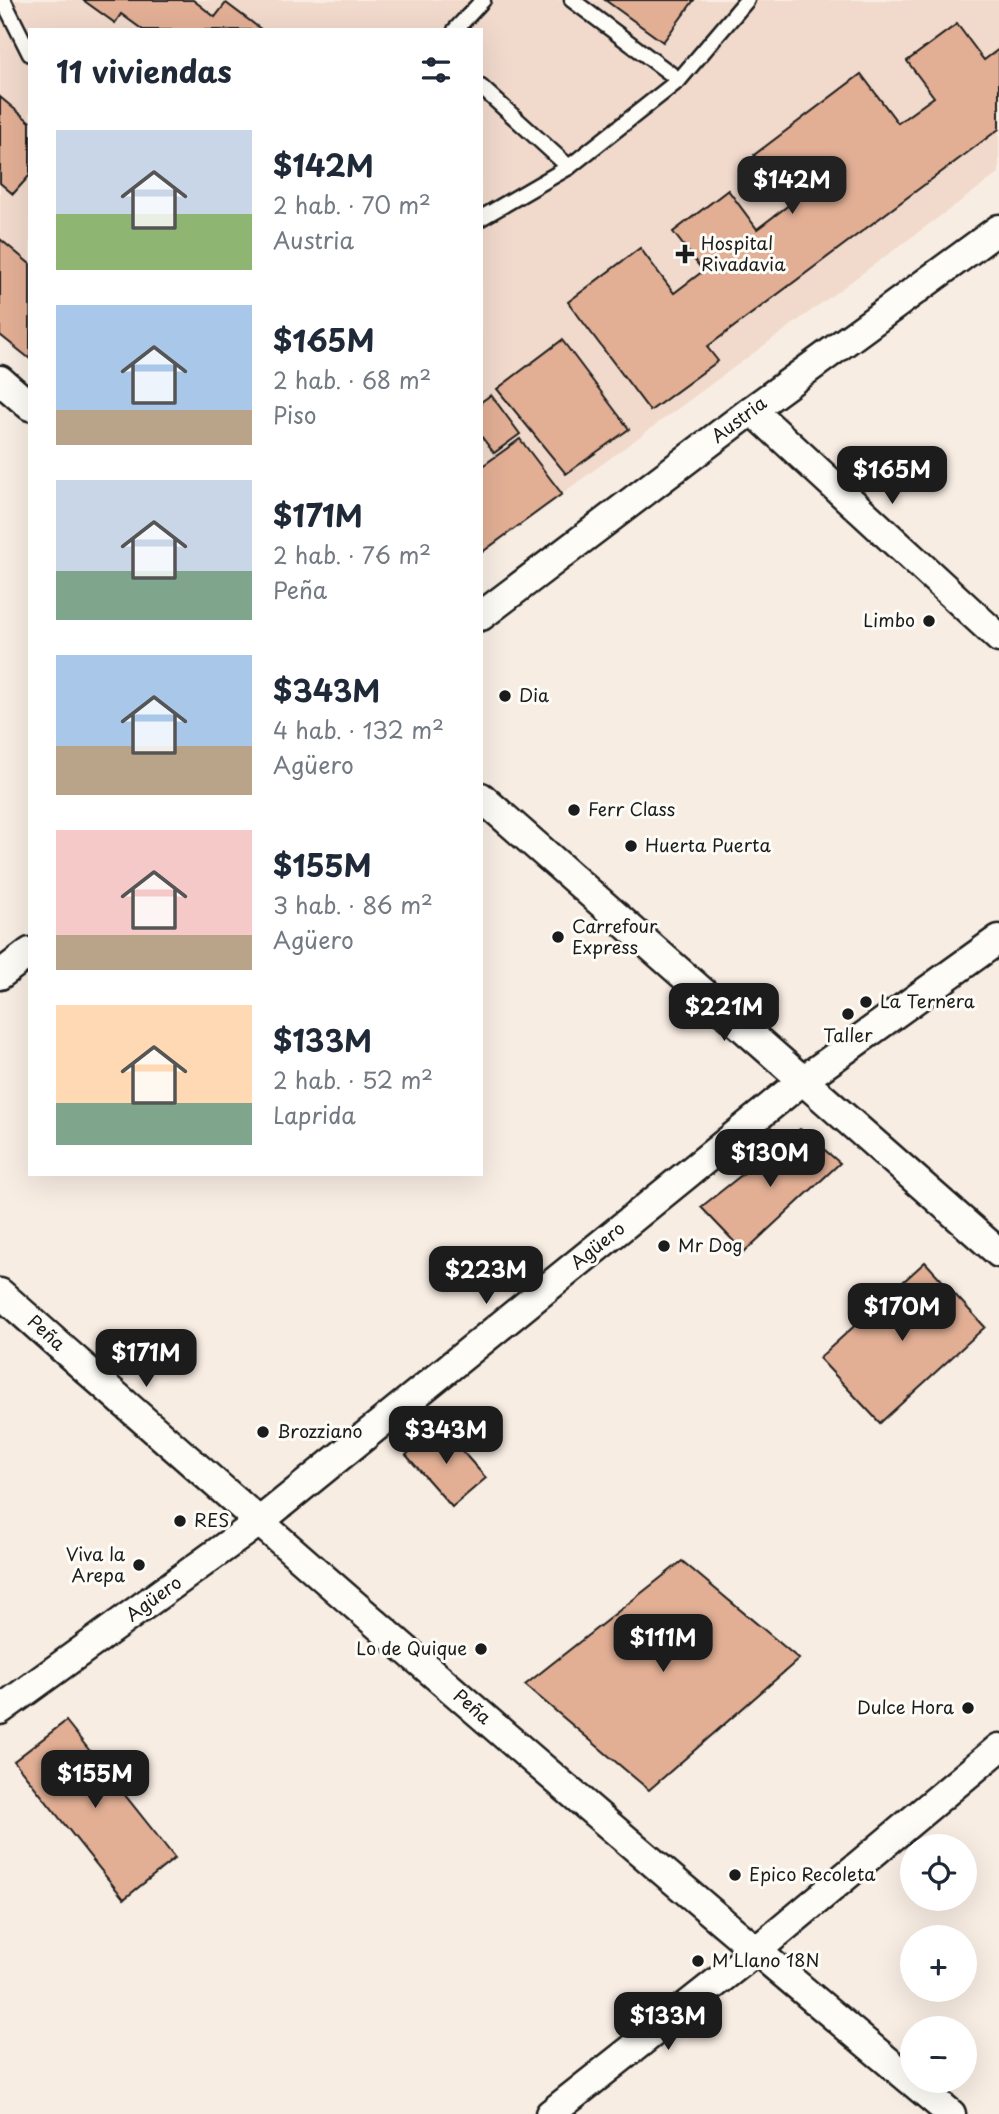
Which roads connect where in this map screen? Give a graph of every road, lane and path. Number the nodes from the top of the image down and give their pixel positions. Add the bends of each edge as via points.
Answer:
1 (3, 0) edge
2 (483, 0) edge
3 (572, 0) edge
4 (747, 0) edge
5 (457, 28) edge
6 (28, 50) edge
7 (679, 80) junction
8 (483, 88) edge
9 (569, 167) junction
10 (483, 217) edge
11 (999, 229) edge
12 (0, 380) edge
13 (28, 404) edge
14 (752, 410) junction
15 (483, 614) edge
16 (999, 638) edge
17 (483, 799) edge
18 (999, 939) edge
19 (28, 954) edge
20 (0, 975) edge
21 (803, 1080) junction
22 (999, 1253) edge
23 (0, 1293) edge
24 (259, 1522) junction
25 (0, 1710) edge
26 (999, 1748) edge
27 (756, 1951) junction
28 (550, 2114) edge
29 (951, 2114) edge

1 - 6 lane
2 - 5 lane
3 - 7 lane
4 - 7 lane
7 - 9 lane
8 - 9 lane
9 - 10 lane
11 - 14 street, Austria
12 - 13 street
14 - 15 street, Austria
14 - 16 street
17 - 21 street
18 - 21 street, Agüero
19 - 20 street
21 - 22 street
21 - 24 street, Agüero
23 - 24 street, Peña
24 - 25 street, Agüero
24 - 27 street, Peña
26 - 27 street
27 - 28 street
27 - 29 street, Peña

